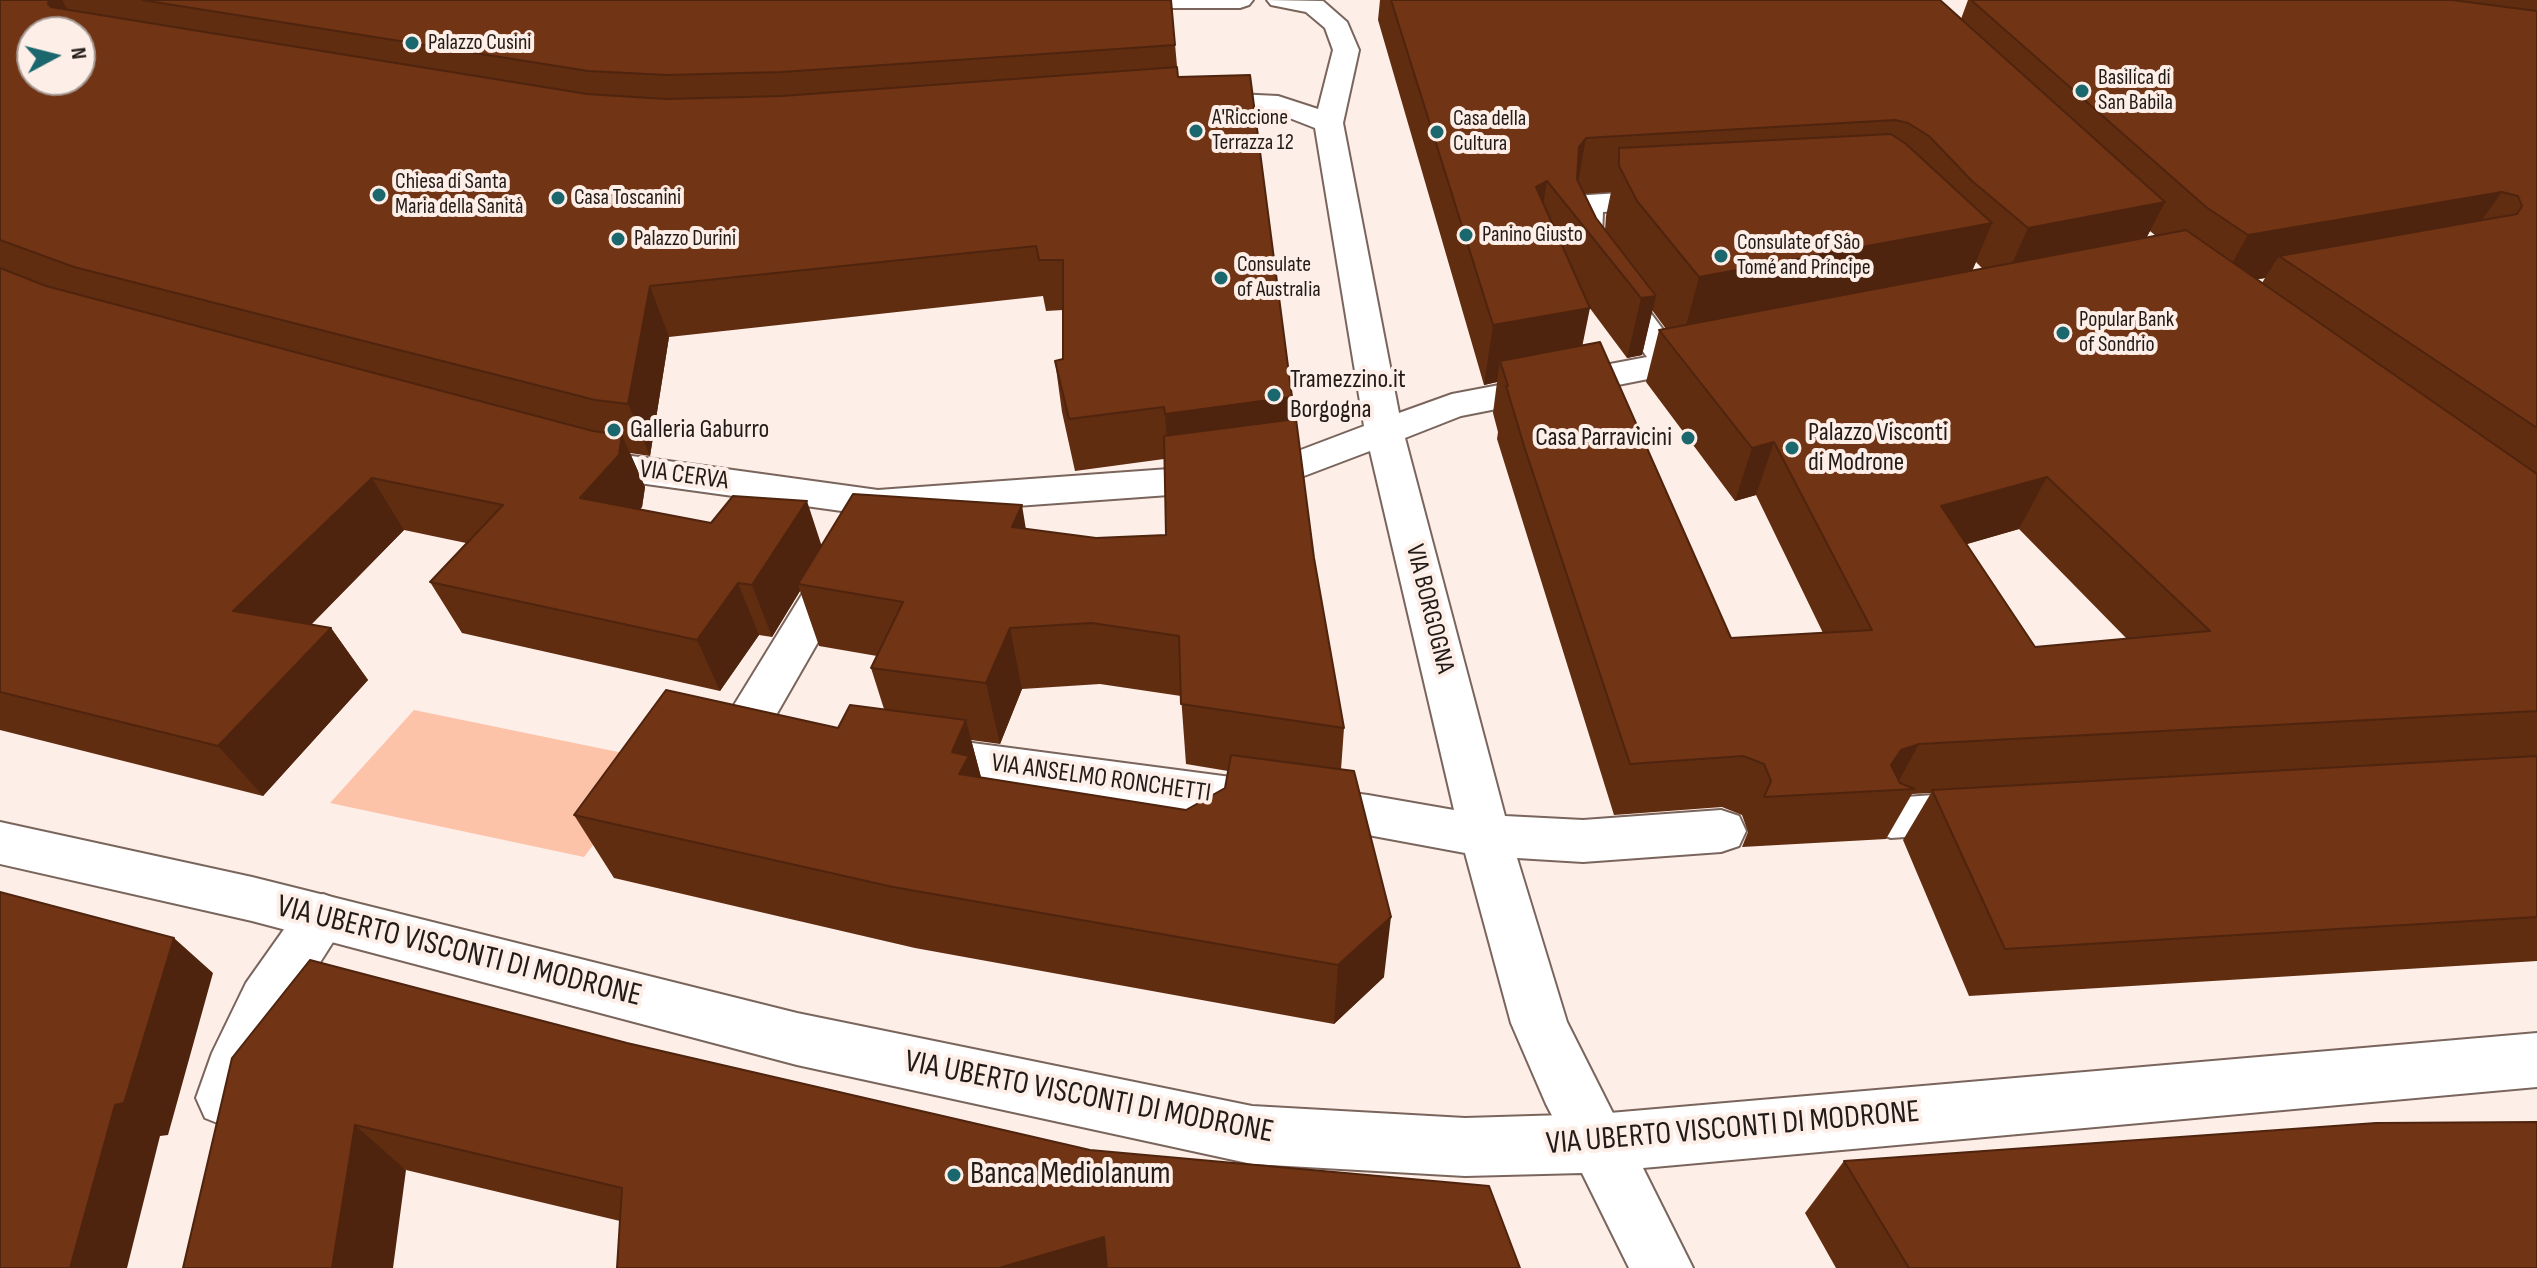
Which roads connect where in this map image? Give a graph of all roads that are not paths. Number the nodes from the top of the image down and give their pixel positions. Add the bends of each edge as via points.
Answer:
1 (1135, 0) edge
2 (1240, 0) edge
3 (1280, 0) edge
4 (1173, 101) edge
5 (1329, 123) junction
6 (1695, 198) edge
7 (1731, 352) edge
8 (1670, 364) junction
9 (1384, 431) junction
10 (546, 448) edge
11 (878, 503) junction
12 (821, 742) edge
13 (884, 750) edge
14 (2016, 810) edge
15 (1891, 818) edge
16 (1721, 831) dead end
17 (1485, 836) junction
18 (0, 843) edge
19 (323, 917) junction
20 (2537, 1060) edge
21 (1598, 1143) junction
22 (212, 1152) edge
23 (1662, 1268) edge

1 - 2 street
3 - 5 street via 1314,6 1338,27 1346,50
4 - 5 street via 1278,104
5 - 9 street, VIA BORGOGNA
6 - 8 street via 1588,204 1586,235 1604,274
7 - 8 street, VIA CERVA
8 - 9 street, VIA CERVA via 1452,406
9 - 11 street, VIA CERVA via 1304,463 1169,482
9 - 17 street, VIA BORGOGNA
10 - 11 street, VIA CERVA via 617,467
11 - 12 street via 743,731
13 - 17 street, VIA ANSELMO RONCHETTI via 1368,815
14 - 15 street
16 - 17 street, VIA ANSELMO RONCHETTI via 1583,841
17 - 21 street, VIA BORGOGNA via 1539,1023
18 - 19 street, VIA UBERTO VISCONTI DI MODRONE
19 - 21 street, VIA UBERTO VISCONTI DI MODRONE via 797,1039 1252,1135 1465,1147
19 - 22 street via 286,966 250,1030
20 - 21 street, VIA UBERTO VISCONTI DI MODRONE
21 - 23 street, VIA BORGOGNA

